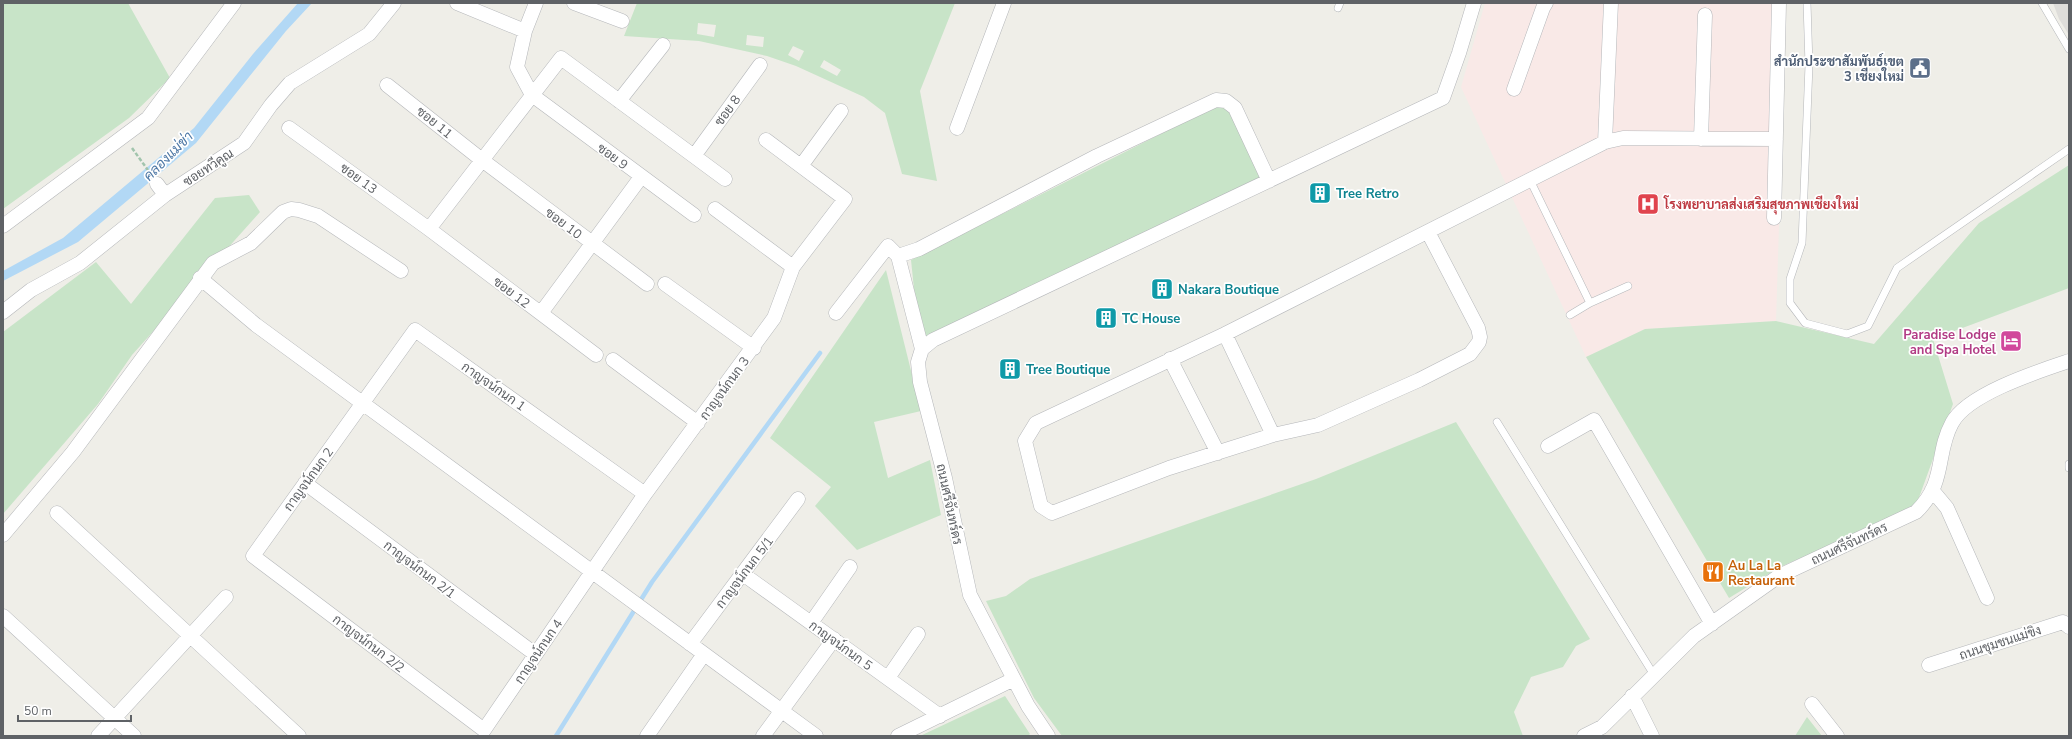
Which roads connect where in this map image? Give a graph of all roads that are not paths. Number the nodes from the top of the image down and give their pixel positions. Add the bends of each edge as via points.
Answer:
1 (234, 3) edge
2 (394, 3) edge
3 (457, 3) edge
4 (536, 3) edge
5 (574, 3) edge
6 (1004, 3) edge
7 (1474, 3) edge
8 (1546, 3) edge
9 (1611, 3) edge
10 (1780, 3) edge
11 (1807, 3) edge
12 (2042, 3) edge
13 (1705, 16) dead end
14 (622, 21) dead end
15 (525, 31) junction
16 (663, 45) dead end
17 (2069, 49) edge
18 (760, 65) dead end
19 (388, 85) dead end
20 (1514, 89) dead end
21 (532, 95) junction
22 (619, 101) junction
23 (841, 111) dead end
24 (289, 128) dead end
25 (957, 128) dead end
26 (1701, 139) junction
27 (1776, 139) junction
28 (766, 140) dead end
29 (1605, 142) junction
30 (2069, 149) edge
31 (694, 156) junction
32 (482, 160) junction
33 (802, 166) junction
34 (641, 177) junction
35 (725, 179) dead end
36 (1530, 180) junction
37 (1269, 181) junction
38 (715, 209) dead end
39 (694, 215) dead end
40 (1774, 218) dead end
41 (3, 226) edge
42 (429, 229) junction
43 (1428, 232) junction
44 (592, 244) junction
45 (898, 256) junction
46 (793, 268) junction
47 (401, 271) dead end
48 (200, 278) junction
49 (647, 284) dead end
50 (665, 284) dead end
51 (1628, 286) dead end
52 (1590, 303) junction
53 (3, 312) edge
54 (541, 313) junction
55 (836, 313) dead end
56 (1570, 314) dead end
57 (1224, 334) junction
58 (754, 348) junction
59 (922, 348) junction
60 (596, 355) dead end
61 (1170, 359) junction
62 (614, 360) dead end
63 (2069, 361) edge
64 (362, 403) junction
65 (1497, 422) dead end
66 (698, 423) junction
67 (1273, 435) junction
68 (1548, 446) dead end
69 (1218, 453) junction
70 (2069, 464) edge
71 (2069, 468) edge
72 (305, 483) junction
73 (1932, 490) junction
74 (646, 494) junction
75 (798, 500) dead end
76 (57, 514) dead end
77 (3, 535) edge
78 (253, 556) joint
79 (850, 566) dead end
80 (592, 572) junction
81 (743, 574) junction
82 (226, 597) dead end
83 (1988, 598) dead end
84 (3, 616) edge
85 (811, 623) junction
86 (1712, 624) junction
87 (2069, 628) edge
88 (918, 634) dead end
89 (190, 636) junction
90 (834, 639) junction
91 (690, 644) junction
92 (535, 654) junction
93 (704, 654) junction
94 (1929, 665) dead end
95 (1654, 675) junction
96 (888, 678) junction
97 (1014, 679) junction
98 (1632, 696) junction
99 (1812, 704) dead end
100 (781, 711) junction
101 (940, 716) junction
102 (115, 718) junction
103 (484, 730) joint
104 (291, 734) edge
105 (98, 736) edge
106 (134, 736) edge
107 (647, 736) edge
108 (763, 736) edge
109 (816, 736) edge
110 (898, 736) edge
111 (1048, 736) edge
112 (1584, 736) edge
113 (1652, 736) edge
114 (1838, 736) edge

1 - 41 street via 148,118
2 - 53 street, ซอยทวีคูณ via 369,34 290,82 244,143 161,189 80,262 31,290
3 - 15 street
4 - 15 street
5 - 14 street
6 - 25 street
7 - 37 street via 1443,98
8 - 20 street
9 - 29 street
10 - 27 street
11 - 30 lane via 1809,65 1802,243 1790,279 1790,303 1804,323 1847,334 1868,326 1897,268
12 - 17 lane
13 - 26 street
15 - 21 street via 518,67
16 - 22 street
18 - 31 street, ซอย 8
19 - 32 street, ซอย 11
21 - 22 street via 561,58
21 - 32 street
21 - 34 street, ซอย 9
22 - 31 street
23 - 33 street
24 - 42 street, ซอย 13
26 - 27 street
26 - 29 street via 1623,138
27 - 40 street
28 - 33 street
29 - 36 street
31 - 35 street
32 - 42 street
32 - 44 street, ซอย 10
33 - 46 street, กาญจน์กนก 3 via 845,199
34 - 39 street, ซอย 9
34 - 44 street
36 - 43 street
36 - 52 lane
37 - 45 street via 1235,108 1226,101 1216,100 1097,156 919,249
37 - 59 street via 933,340
38 - 46 street
42 - 54 street, ซอย 12
43 - 57 street
43 - 67 street via 1478,328 1480,337 1476,348 1439,371 1318,425
44 - 49 street, ซอย 10
44 - 54 street
45 - 55 street via 888,246
45 - 59 street, ถนนศรีจันทร์ดร
46 - 58 street, กาญจน์กนก 3 via 774,318
47 - 48 street via 318,216 291,209 276,216 246,246 214,263
48 - 64 street via 256,325
48 - 77 street via 73,452
50 - 58 street
51 - 52 lane
52 - 56 lane
54 - 60 street, ซอย 12
57 - 61 street
57 - 67 street
58 - 66 street, กาญจน์กนก 3
59 - 97 street, ถนนศรีจันทร์ดร via 918,362 920,382 946,478 970,595
61 - 69 street
61 - 69 street via 1036,423 1025,441 1041,506 1052,513 1169,468
62 - 66 street
63 - 73 street, ถนนศรีจันทร์ดร via 2025,375 1966,407 1952,422 1944,445 1940,473
64 - 72 street, กาญจน์กนก 2
64 - 74 street, กาญจน์กนก 1 via 414,330
64 - 80 street
65 - 95 lane
66 - 74 street, กาญจน์กนก 3
67 - 69 street
68 - 86 street via 1594,420
70 - 71 lane
72 - 78 street, กาญจน์กนก 2
72 - 92 street, กาญจน์กนก 2/1
73 - 83 street via 1947,508
73 - 86 street, ถนนศรีจันทร์ดร via 1926,502 1916,512 1779,576
74 - 80 street, กาญจน์กนก 3
75 - 81 street, กาญจน์กนก 5/1
76 - 89 street
78 - 103 street, กาญจน์กนก 2/2
79 - 85 street
80 - 91 street
80 - 92 street, กาญจน์กนก 4
81 - 85 street, กาญจน์กนก 5
81 - 91 street, กาญจน์กนก 5/1
82 - 89 street
84 - 102 street
85 - 90 street, กาญจน์กนก 5
86 - 95 street, ถนนศรีจันทร์ดร via 1694,636
87 - 94 street, ถนนชุมชนแม่ขิง via 2063,622
88 - 96 street
89 - 102 street
89 - 104 street
90 - 96 street, กาญจน์กนก 5
90 - 100 street
91 - 93 street
92 - 103 street, กาญจน์กนก 4
93 - 100 street
93 - 107 street
95 - 98 street, ถนนศรีจันทร์ดร
96 - 101 street, กาญจน์กนก 5
97 - 101 street
97 - 111 street, ถนนศรีจันทร์ดร
98 - 112 street, ถนนศรีจันทร์ดร via 1602,727
98 - 113 street
99 - 114 street
100 - 108 street
100 - 109 street
101 - 110 street
102 - 105 street
102 - 106 street

